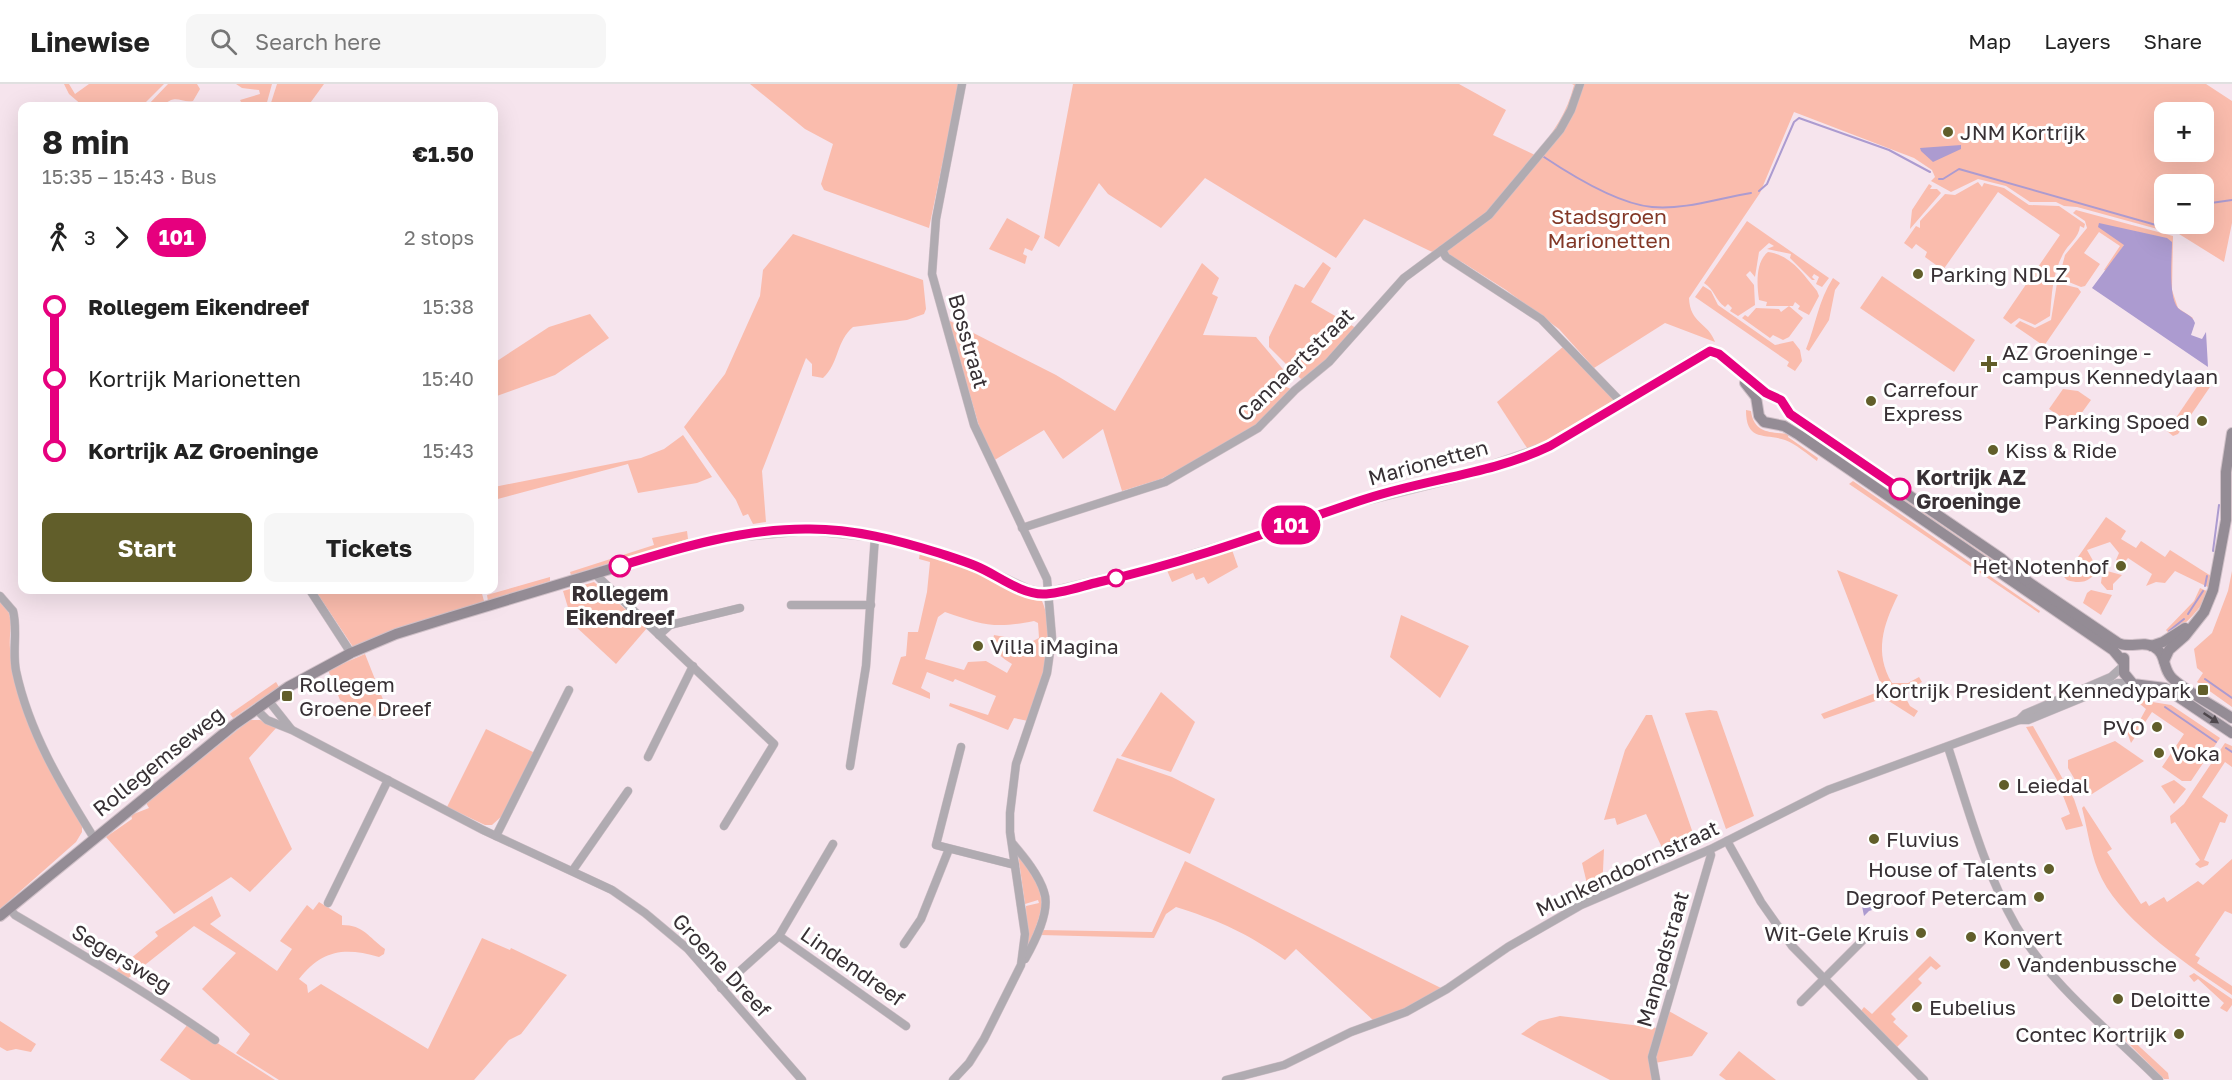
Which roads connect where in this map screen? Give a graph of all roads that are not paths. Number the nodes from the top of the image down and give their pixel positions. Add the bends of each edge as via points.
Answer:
1 (962, 84) edge
2 (1580, 84) edge
3 (1442, 250) junction
4 (1696, 358) junction
5 (1773, 398) junction
6 (1621, 402) junction
7 (1759, 408) junction
8 (1786, 411) junction
9 (1777, 424) junction
10 (2232, 432) edge
11 (1022, 528) junction
12 (875, 536) junction
13 (595, 574) junction
14 (1049, 593) junction
15 (313, 594) edge
16 (0, 596) edge
17 (791, 605) dead end
18 (871, 605) junction
19 (740, 608) dead end
20 (2195, 621) junction
21 (658, 634) junction
22 (2135, 646) junction
23 (2151, 646) junction
24 (351, 653) junction
25 (2122, 664) junction
26 (2164, 664) junction
27 (693, 666) junction
28 (2131, 682) junction
29 (2152, 685) junction
30 (569, 690) dead end
31 (268, 700) junction
32 (256, 709) junction
33 (2232, 718) edge
34 (2019, 720) junction
35 (292, 730) junction
36 (2232, 733) edge
37 (961, 747) dead end
38 (1948, 747) junction
39 (648, 757) dead end
40 (850, 766) dead end
41 (388, 780) junction
42 (628, 791) dead end
43 (724, 825) dead end
44 (496, 836) junction
45 (94, 838) junction
46 (1011, 841) junction
47 (1727, 841) junction
48 (833, 844) dead end
49 (949, 849) junction
50 (1709, 850) junction
51 (1015, 865) junction
52 (573, 870) junction
53 (328, 903) dead end
54 (9, 908) junction
55 (0, 916) edge
56 (1871, 932) dead end
57 (779, 936) junction
58 (904, 944) dead end
59 (1021, 966) junction
60 (1823, 980) junction
61 (721, 988) junction
62 (1801, 1002) dead end
63 (906, 1026) dead end
64 (215, 1040) dead end
65 (802, 1080) edge
66 (953, 1080) edge
67 (1226, 1080) edge
68 (1656, 1080) edge
69 (1924, 1080) edge
70 (2159, 1080) edge

1 - 11 street, Bosstraat via 936,219 932,274 974,425
2 - 3 street, Cannaertstraat via 1560,130 1515,185 1489,215
3 - 6 street via 1446,257 1541,319
3 - 11 street, Cannaertstraat via 1404,278 1329,362 1248,436 1165,482
4 - 5 street via 1715,351
4 - 6 street, Marionetten
4 - 7 street via 1714,360 1739,378 1754,394
5 - 7 street via 1765,399
5 - 8 street via 1781,400
6 - 14 street, Marionetten via 1550,446 1529,454 1472,473 1360,501 1124,576
7 - 9 street via 1762,420 1769,425
8 - 9 street
8 - 22 street via 1789,418 2118,643
9 - 25 street via 1799,435 2113,650
10 - 20 street via 2226,468 2226,520 2216,576 2208,606
11 - 14 street, Bosstraat via 1047,579
12 - 13 street, Rollegemseweg via 808,529 727,537
12 - 14 street, Rollegemseweg via 976,566 1029,591
12 - 18 street
13 - 21 street
13 - 24 street, Rollegemseweg via 396,634
14 - 46 street, Bosstraat via 1050,657 1016,764
15 - 24 street
16 - 45 street via 13,611 12,653 41,745
17 - 18 street
18 - 40 street
19 - 21 street via 670,625
20 - 23 street
20 - 26 street via 2167,653
21 - 27 street
22 - 23 street
22 - 25 street
23 - 26 street via 2160,652
24 - 31 street, Rollegemseweg
25 - 28 street
25 - 34 street, Munkendoornstraat via 2111,677
26 - 29 street via 2160,678
26 - 33 street via 2175,680
27 - 39 street
27 - 43 street via 774,744
28 - 29 street via 2140,687
28 - 34 street, Munkendoornstraat via 2118,683 2028,720
29 -> 36 street via 2168,689
30 - 44 street
31 - 32 street, Rollegemseweg
31 - 35 street, Groene Dreef
32 - 35 street, Groene Dreef via 267,720
32 - 45 street, Rollegemseweg
34 - 38 street, Munkendoornstraat
35 - 41 street, Groene Dreef
37 - 49 street via 936,845
38 - 47 street, Munkendoornstraat via 1828,790
38 - 70 street via 1982,853 2018,928 2050,972
41 - 44 street, Groene Dreef
41 - 53 street
42 - 52 street
44 - 52 street, Groene Dreef
45 - 54 street, Rollegemseweg
46 - 51 street, Bosstraat
46 - 59 street via 1041,884 1046,900 1038,930
47 - 50 street, Munkendoornstraat
47 - 60 street via 1770,917
48 - 57 street, Lindendreef
49 - 51 street
49 - 58 street via 921,919
50 - 67 street, Munkendoornstraat via 1581,905 1406,1012 1351,1032 1284,1065
50 - 68 street, Manpadstraat via 1711,855 1652,1057
51 - 59 street, Bosstraat via 1025,934
52 - 61 street, Groene Dreef via 645,913 688,949
54 - 55 street, Rollegemseweg
54 - 64 street, Segersweg
56 - 60 street
57 - 61 street, Lindendreef
57 - 63 street, Lindendreef
59 - 66 street via 984,1039
60 - 62 street
60 - 69 street
61 - 65 street, Groene Dreef

